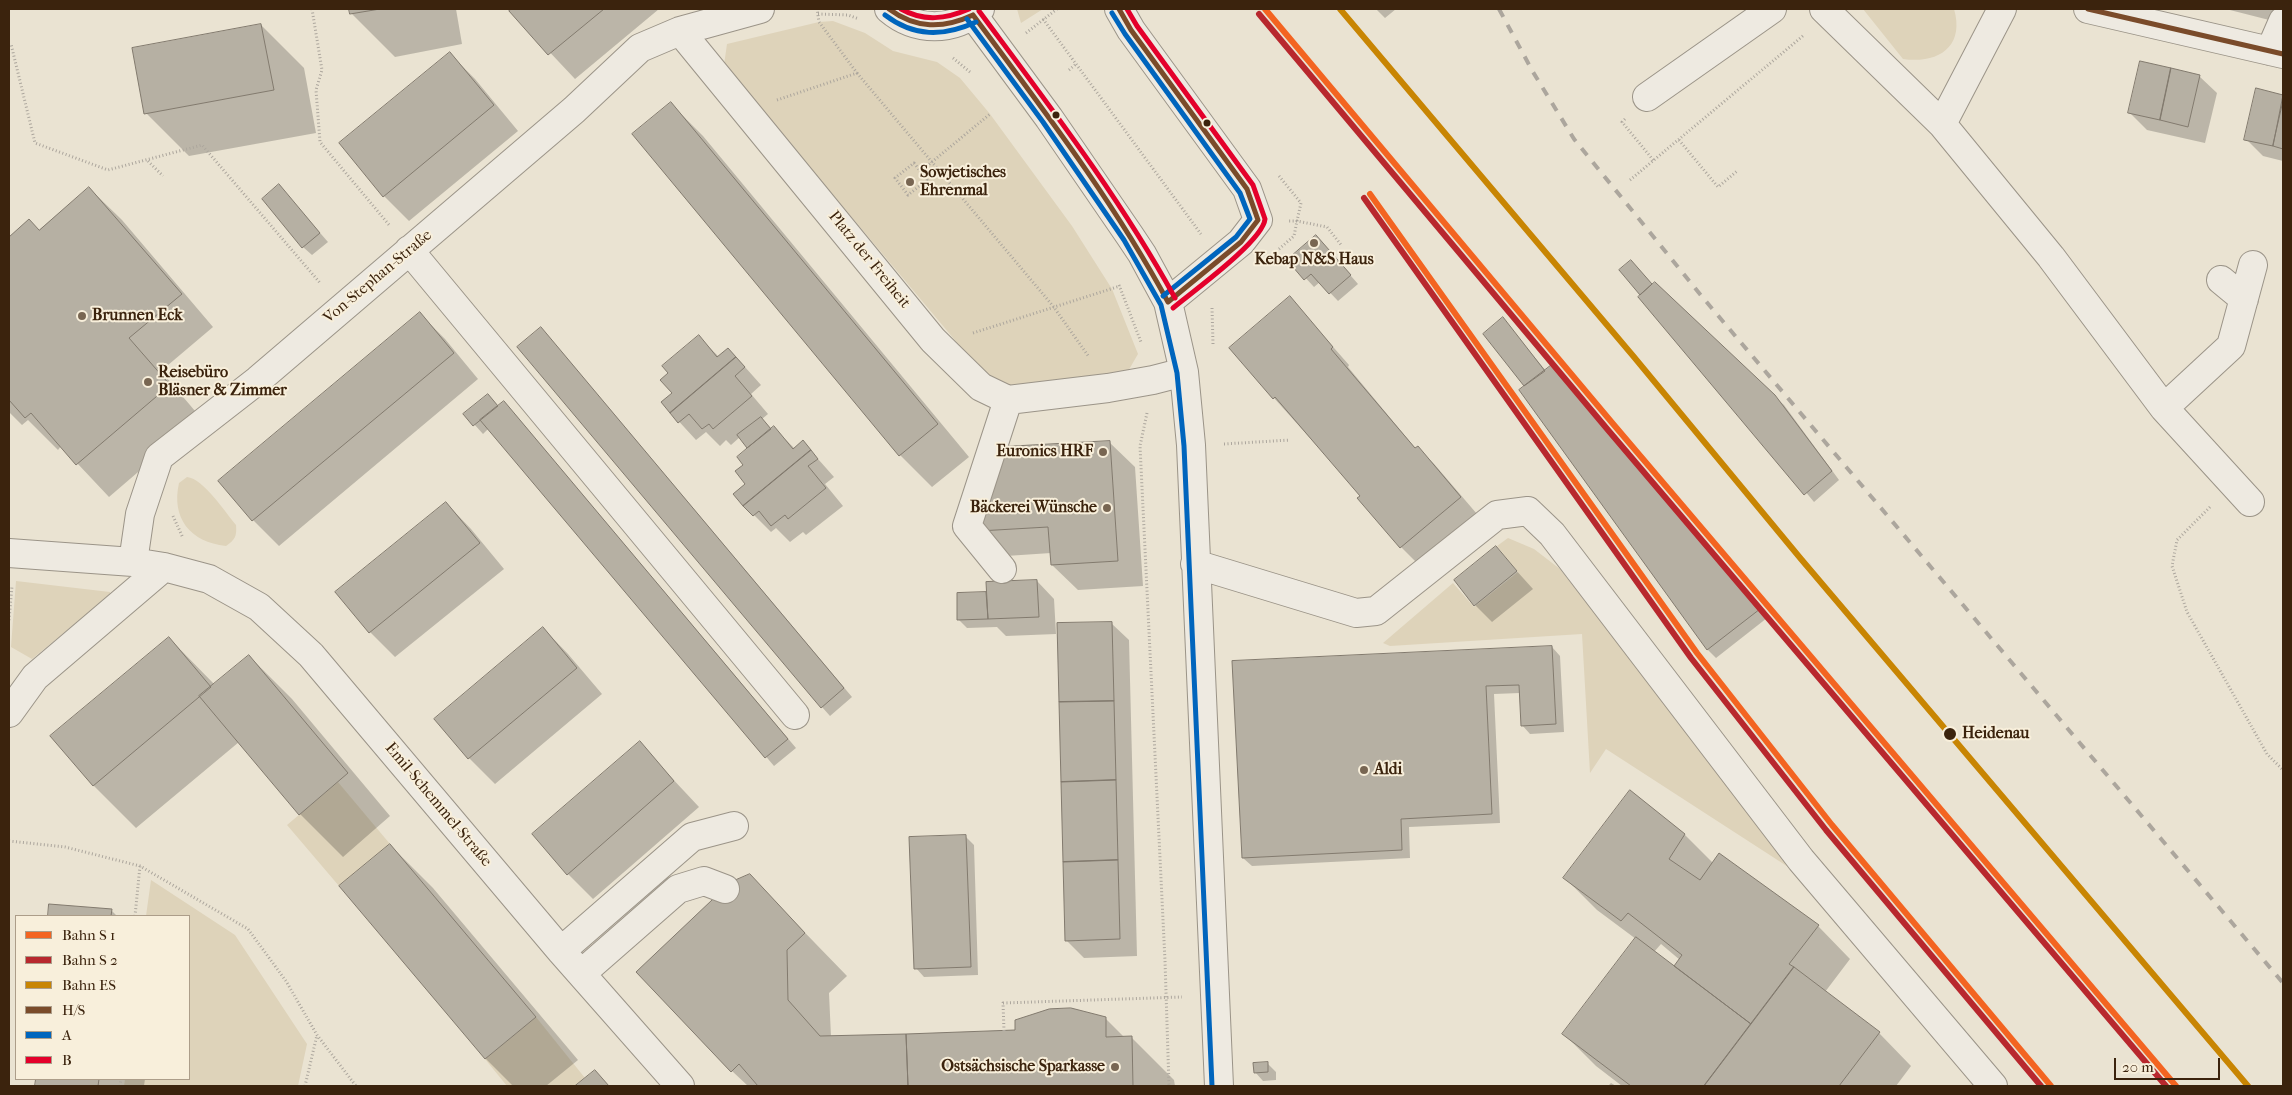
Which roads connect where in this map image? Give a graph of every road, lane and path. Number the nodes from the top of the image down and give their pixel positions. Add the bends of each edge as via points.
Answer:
1 (312, 9) edge
2 (760, 9) edge
3 (817, 9) edge
4 (889, 9) edge
5 (1057, 9) edge
6 (1119, 9) edge
7 (1772, 9) edge
8 (2002, 9) edge
9 (2092, 9) edge
10 (1827, 11) edge
11 (976, 12) edge
12 (1043, 19) junction
13 (2283, 22) edge
14 (680, 30) junction
15 (1026, 34) dead end
16 (9, 44) edge
17 (2277, 53) edge
18 (1076, 64) junction
19 (1069, 70) dead end
20 (857, 73) junction
21 (1648, 97) dead end
22 (746, 111) junction
23 (990, 114) dead end
24 (1942, 124) junction
25 (1627, 129) dead end
26 (1679, 140) junction
27 (147, 161) junction
28 (1654, 161) junction
29 (932, 162) junction
30 (921, 171) junction
31 (1737, 171) dead end
32 (1278, 175) dead end
33 (163, 176) dead end
34 (1630, 180) dead end
35 (1297, 221) junction
36 (1205, 241) dead end
37 (1342, 246) dead end
38 (409, 250) junction
39 (1279, 250) dead end
40 (2253, 265) dead end
41 (1116, 279) dead end
42 (2221, 280) dead end
43 (1120, 286) junction
44 (2244, 300) junction
45 (1168, 302) junction
46 (1219, 302) dead end
47 (1054, 306) junction
48 (341, 308) junction
49 (933, 340) junction
50 (1213, 346) dead end
51 (1184, 372) junction
52 (1153, 380) junction
53 (1108, 388) junction
54 (1008, 400) junction
55 (2164, 408) junction
56 (1290, 440) dead end
57 (1226, 443) dead end
58 (2242, 493) joint
59 (9, 553) edge
60 (133, 562) junction
61 (1195, 564) junction
62 (164, 567) junction
63 (1002, 569) dead end
64 (9, 713) edge
65 (795, 715) dead end
66 (2283, 770) edge
67 (734, 826) dead end
68 (9, 841) edge
69 (140, 866) junction
70 (725, 889) dead end
71 (135, 915) edge
72 (561, 951) junction
73 (582, 973) junction
74 (1215, 996) junction
75 (1166, 998) junction
76 (1004, 1031) dead end
77 (317, 1035) junction
78 (305, 1086) edge
79 (356, 1086) edge
80 (680, 1086) edge
81 (1169, 1086) edge
82 (1219, 1086) edge
83 (1993, 1086) edge

1 - 38 path via 322,70 316,90 320,142
2 - 14 street
3 - 20 path via 819,22
4 - 11 street via 912,23 928,27 943,27
5 - 12 path
6 - 45 street via 1247,189 1258,220 1241,242
7 - 21 street
8 - 24 street
9 - 17 street
10 - 24 street
10 - 26 path
11 - 45 street via 1134,242
12 - 15 path
12 - 18 path
13 - 17 street
14 - 22 street, Platz der Freiheit
14 - 38 street, Von-Stephan-Straße via 640,48 574,110
16 - 27 path via 35,143 108,170
18 - 19 path
18 - 36 path
20 - 22 path
20 - 29 path
22 - 49 street, Platz der Freiheit
23 - 29 path
24 - 55 street via 2051,257
25 - 28 path
26 - 28 path
26 - 31 path via 1718,187
27 - 33 path
27 - 48 path via 202,146
28 - 34 path
29 - 30 path
29 - 47 path
30 - 30 path via 927,180 908,195 895,178 914,163
32 - 35 path via 1301,203
35 - 37 path via 1327,228
35 - 39 path via 1294,236
38 - 48 street, Von-Stephan-Straße
38 - 65 street
40 - 44 street
41 - 43 path
42 - 44 street
43 - 47 path
43 - 52 path
44 - 55 street via 2231,346
45 - 51 street
46 - 50 path via 1212,309
47 - 49 path via 954,339
47 - 53 path
48 - 60 street, Von-Stephan-Straße via 258,380 159,457 140,514
49 - 54 street, Platz der Freiheit via 981,387
51 - 52 street
51 - 61 street via 1191,445
52 - 53 street
52 - 75 path via 1140,446
53 - 54 street
54 - 63 street via 967,526
55 - 58 street
56 - 57 path
58 - 66 path via 2177,540 2172,566 2187,612 2267,754
59 - 60 street, Emil-Schemmel-Straße
60 - 62 street, Emil-Schemmel-Straße
61 - 74 street
61 - 83 street via 1356,613 1376,611 1497,515 1528,511 1552,534 1802,860
62 - 64 street via 35,677
62 - 72 street, Emil-Schemmel-Straße via 209,579 259,607 311,655
67 - 72 street via 692,837
68 - 69 path via 65,847
69 - 71 path
69 - 77 path via 248,929 286,981
70 - 73 street via 704,881 678,889
72 - 73 street, Emil-Schemmel-Straße
73 - 80 street, Emil-Schemmel-Straße
74 - 75 path
74 - 82 street
75 - 76 path via 1003,1003
75 - 81 path
77 - 78 path
77 - 79 path

